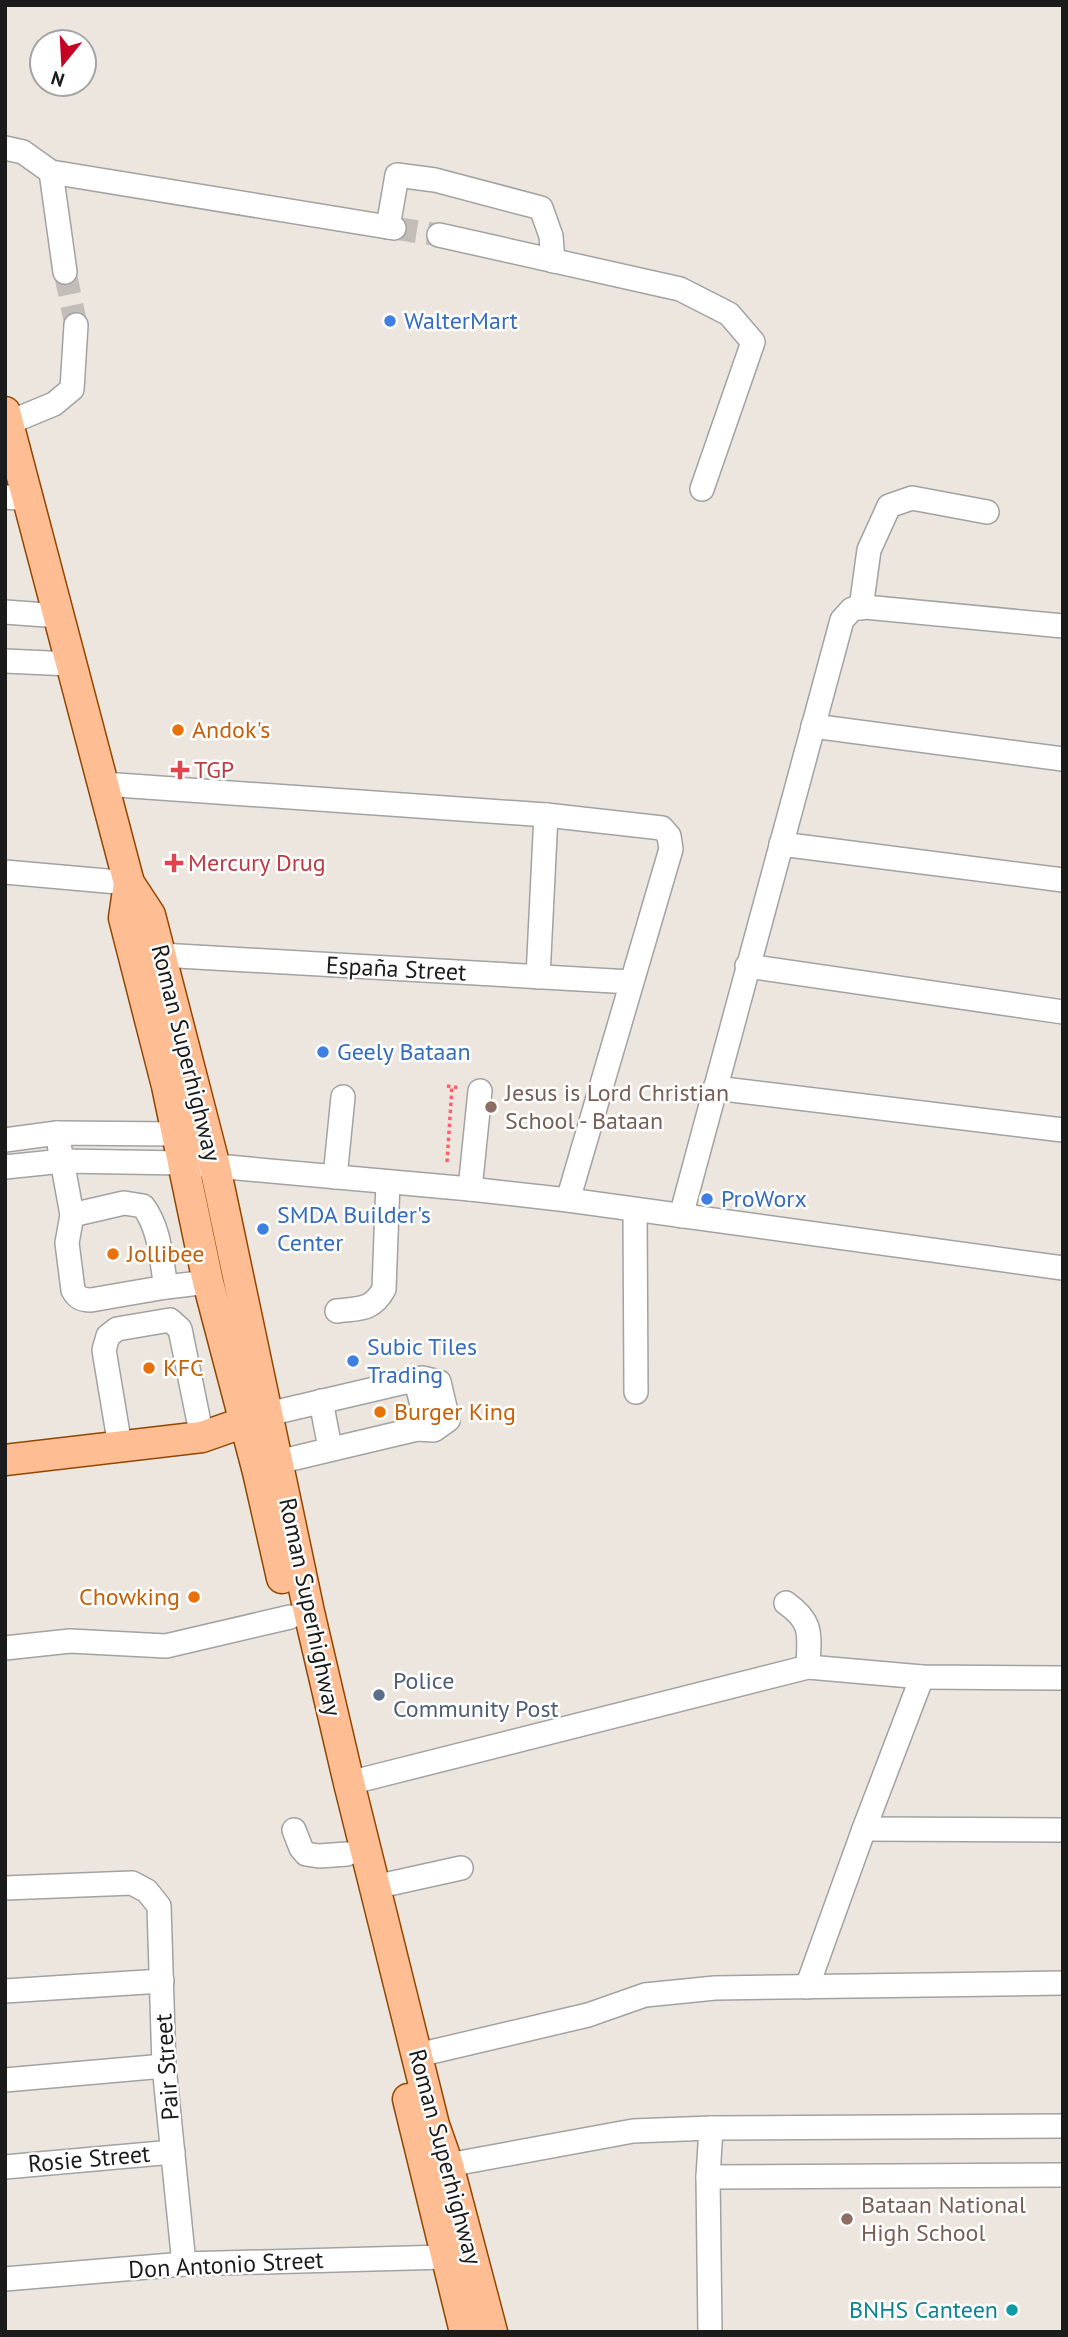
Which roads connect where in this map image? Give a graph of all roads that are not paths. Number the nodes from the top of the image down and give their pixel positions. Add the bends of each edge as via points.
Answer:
1 (5, 148) edge
2 (51, 172) junction
3 (439, 235) tunnel mouth
4 (554, 261) junction
5 (65, 272) tunnel mouth
6 (76, 325) tunnel mouth
7 (7, 418) edge
8 (702, 489) dead end
9 (17, 498) edge
10 (987, 512) dead end
11 (861, 608) junction
12 (5, 612) edge
13 (60, 616) junction
14 (1063, 626) edge
15 (5, 661) edge
16 (71, 664) junction
17 (813, 726) junction
18 (1063, 759) edge
19 (103, 784) junction
20 (546, 815) junction
21 (780, 844) junction
22 (5, 872) edge
23 (1063, 880) edge
24 (129, 883) junction
25 (162, 955) junction
26 (747, 966) junction
27 (538, 978) junction
28 (631, 982) junction
29 (1063, 1012) edge
30 (715, 1088) junction
31 (480, 1091) dead end
32 (343, 1097) dead end
33 (1063, 1130) edge
34 (57, 1133) junction
35 (5, 1140) edge
36 (180, 1149) junction
37 (211, 1153) junction
38 (63, 1161) junction
39 (5, 1167) edge
40 (335, 1177) junction
41 (388, 1182) junction
42 (470, 1189) junction
43 (568, 1200) junction
44 (635, 1210) junction
45 (72, 1215) junction
46 (681, 1216) junction
47 (1063, 1268) edge
48 (208, 1282) junction
49 (166, 1287) junction
50 (337, 1311) dead end
51 (636, 1392) dead end
52 (321, 1401) junction
53 (256, 1418) junction
54 (202, 1437) junction
55 (120, 1446) junction
56 (330, 1448) junction
57 (5, 1460) edge
58 (278, 1462) junction
59 (786, 1603) dead end
60 (290, 1616) junction
61 (5, 1648) edge
62 (807, 1667) junction
63 (922, 1677) junction
64 (1063, 1678) edge
65 (349, 1783) junction
66 (864, 1829) junction
67 (295, 1830) dead end
68 (1063, 1830) edge
69 (347, 1854) junction
70 (461, 1868) dead end
71 (374, 1887) junction
72 (5, 1888) edge
73 (162, 1981) junction
74 (1063, 1983) edge
75 (807, 1987) junction
76 (5, 1991) edge
77 (418, 2055) junction
78 (164, 2066) junction
79 (5, 2080) edge
80 (1063, 2126) edge
81 (711, 2128) junction
82 (173, 2152) junction
83 (448, 2165) junction
84 (5, 2167) edge
85 (1063, 2175) edge
86 (708, 2177) junction
87 (446, 2256) junction
88 (184, 2264) junction
89 (5, 2279) edge
90 (465, 2332) edge
91 (492, 2332) edge
92 (710, 2332) edge

1 - 2 street via 23,152
2 - 4 street via 391,228 397,175 435,180 541,208
2 - 5 street
3 - 4 street
4 - 8 street via 680,289 729,314 753,342
6 - 7 street via 72,389 54,404
7 - 9 main road, Roman Superhighway
9 - 13 main road, Roman Superhighway
10 - 11 street via 912,498 889,506 869,550
11 - 14 street
11 - 17 street via 852,609 842,620
12 - 13 street
13 - 16 main road, Roman Superhighway
15 - 16 street
16 - 19 main road, Roman Superhighway
17 - 18 street
17 - 21 street
19 - 20 street
19 - 24 main road, Roman Superhighway
20 - 27 street
20 - 28 street via 662,828 669,836 671,849
21 - 23 street
21 - 26 street
22 - 24 street
24 - 25 main road, Roman Superhighway via 150,915
24 - 36 main road, Roman Superhighway via 124,918
25 - 27 street, España Street
25 - 37 main road, Roman Superhighway
26 - 29 street
26 - 30 street
27 - 28 street, España Street
28 - 43 street
30 - 33 street
30 - 46 street
31 - 42 street
32 - 40 street
34 - 35 street
34 - 36 street
34 - 38 street
36 - 37 street
36 - 38 street
36 - 48 main road, Roman Superhighway
37 - 40 street
37 - 53 main road, Roman Superhighway
38 - 39 street
38 - 45 street
40 - 41 street
41 - 42 street
41 - 50 street via 384,1289 368,1307
42 - 43 street
43 - 44 street
44 - 46 street
44 - 51 street
45 - 49 street via 124,1203 143,1206 155,1227
45 - 49 street via 67,1242 77,1296 91,1300
46 - 47 street
48 - 49 street
48 - 53 main road, Roman Superhighway
52 - 53 street
52 - 56 street
52 - 56 street via 422,1378 439,1382 448,1420 434,1430 417,1429
53 - 54 main road
53 - 58 main road, Roman Superhighway
53 - 60 main road, Roman Superhighway
54 - 55 main road
54 - 55 street via 180,1329 170,1320 117,1329 108,1336 104,1350
55 - 57 main road
56 - 58 street
58 - 65 main road, Roman Superhighway
59 - 62 street via 802,1615 809,1635
60 - 61 street via 166,1646 70,1641
60 - 69 main road, Roman Superhighway
62 - 63 street
62 - 65 street
63 - 64 street
63 - 66 street
65 - 71 main road, Roman Superhighway
66 - 68 street
66 - 75 street
67 - 69 street via 306,1854
69 - 87 main road, Roman Superhighway
70 - 71 street
71 - 77 main road, Roman Superhighway
72 - 73 street, Pair Street via 132,1883 147,1891 159,1906
73 - 76 street
73 - 78 street, Pair Street
74 - 75 street
75 - 77 street via 715,1988 645,1995 588,2015
77 - 83 main road, Roman Superhighway
78 - 79 street
78 - 82 street, Pair Street
80 - 81 street
81 - 83 street via 634,2131
81 - 86 street
82 - 84 street, Rosie Street
82 - 88 street, Pair Street
83 - 91 main road, Roman Superhighway
85 - 86 street
86 - 92 street
87 - 88 street, Don Antonio Street
87 - 90 main road, Roman Superhighway
88 - 89 street, Don Antonio Street

